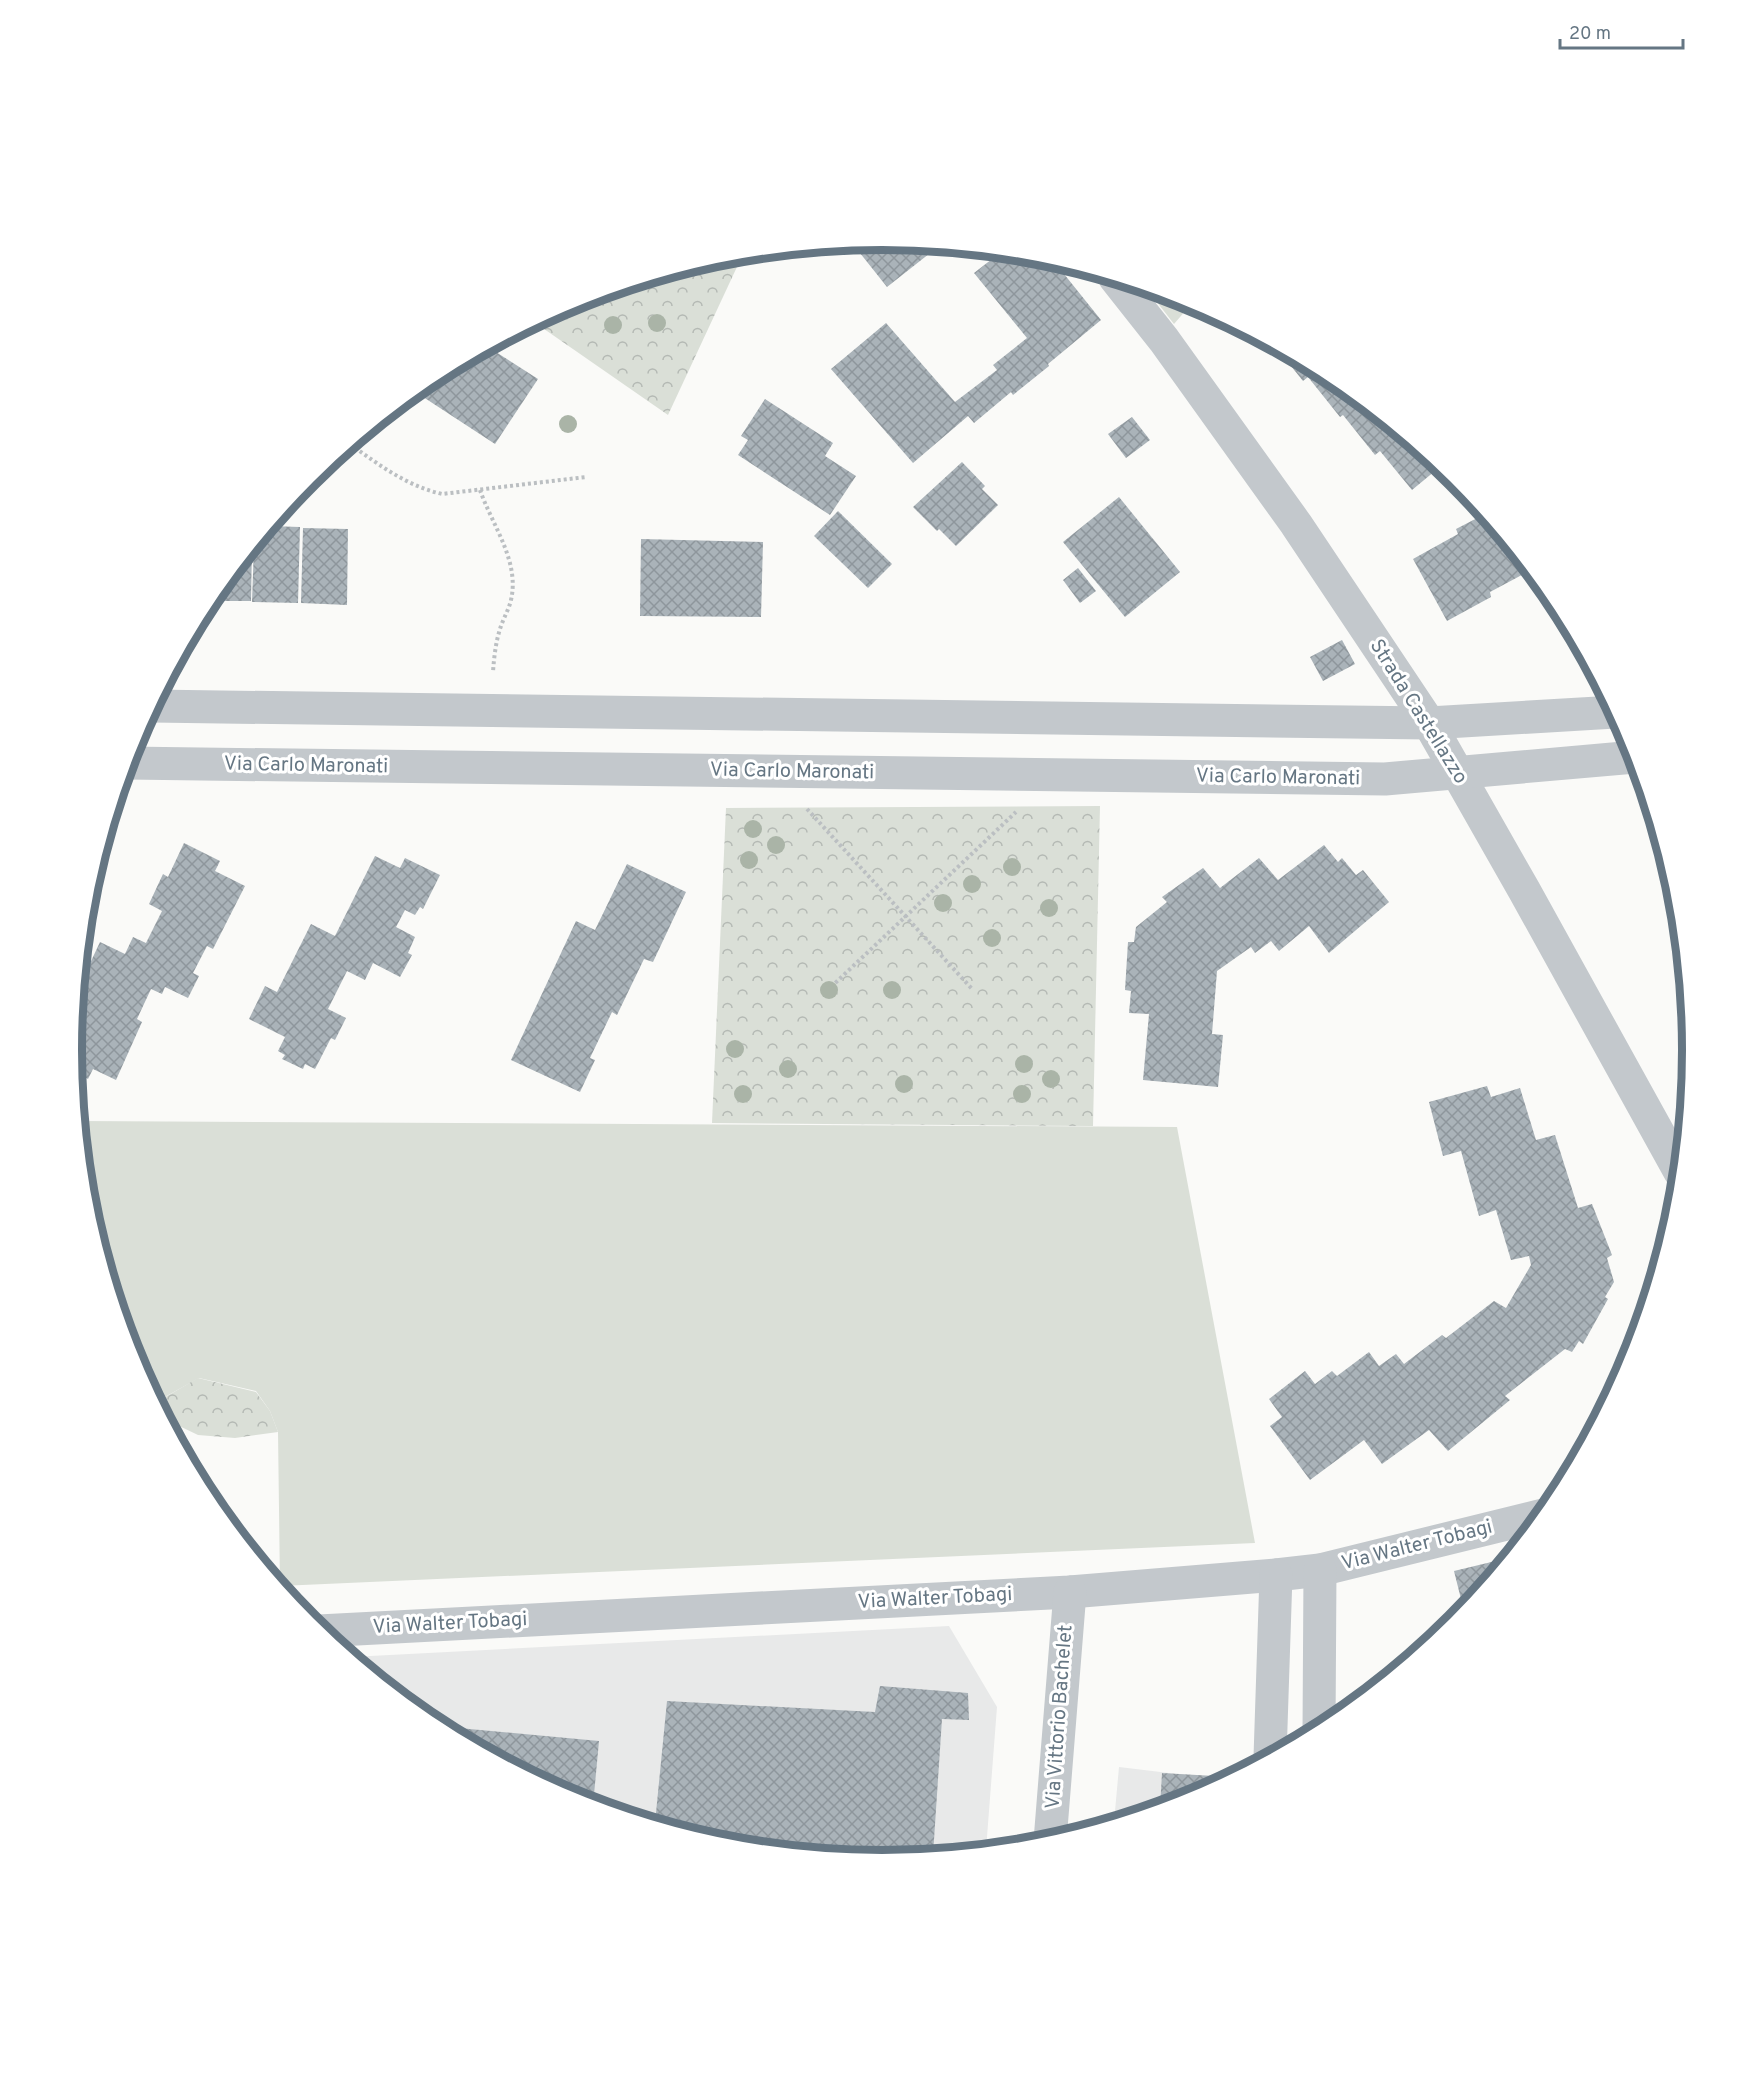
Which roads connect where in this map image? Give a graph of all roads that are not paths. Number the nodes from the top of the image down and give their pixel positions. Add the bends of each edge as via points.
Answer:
1 (1123, 288) edge
2 (160, 706) edge
3 (1607, 712) edge
4 (1429, 723) junction
5 (1626, 758) edge
6 (136, 764) edge
7 (1458, 772) junction
8 (1674, 1161) edge
9 (1529, 1519) edge
10 (1320, 1570) junction
11 (1276, 1575) junction
12 (1070, 1592) junction
13 (333, 1630) edge
14 (1318, 1720) edge
15 (1270, 1748) edge
16 (1051, 1831) edge

1 - 4 street, Strada Castellazzo via 1296,524
2 - 4 street
3 - 4 street
4 - 7 street, Strada Castellazzo
5 - 7 street, Via Carlo Maronati
6 - 7 street, Via Carlo Maronati via 1385,779
7 - 8 street, Strada Castellazzo
9 - 10 street, Via Walter Tobagi
10 - 11 street, Via Walter Tobagi
10 - 14 street
11 - 12 street, Via Walter Tobagi
11 - 15 street
12 - 13 street, Via Walter Tobagi
12 - 16 street, Via Vittorio Bachelet

